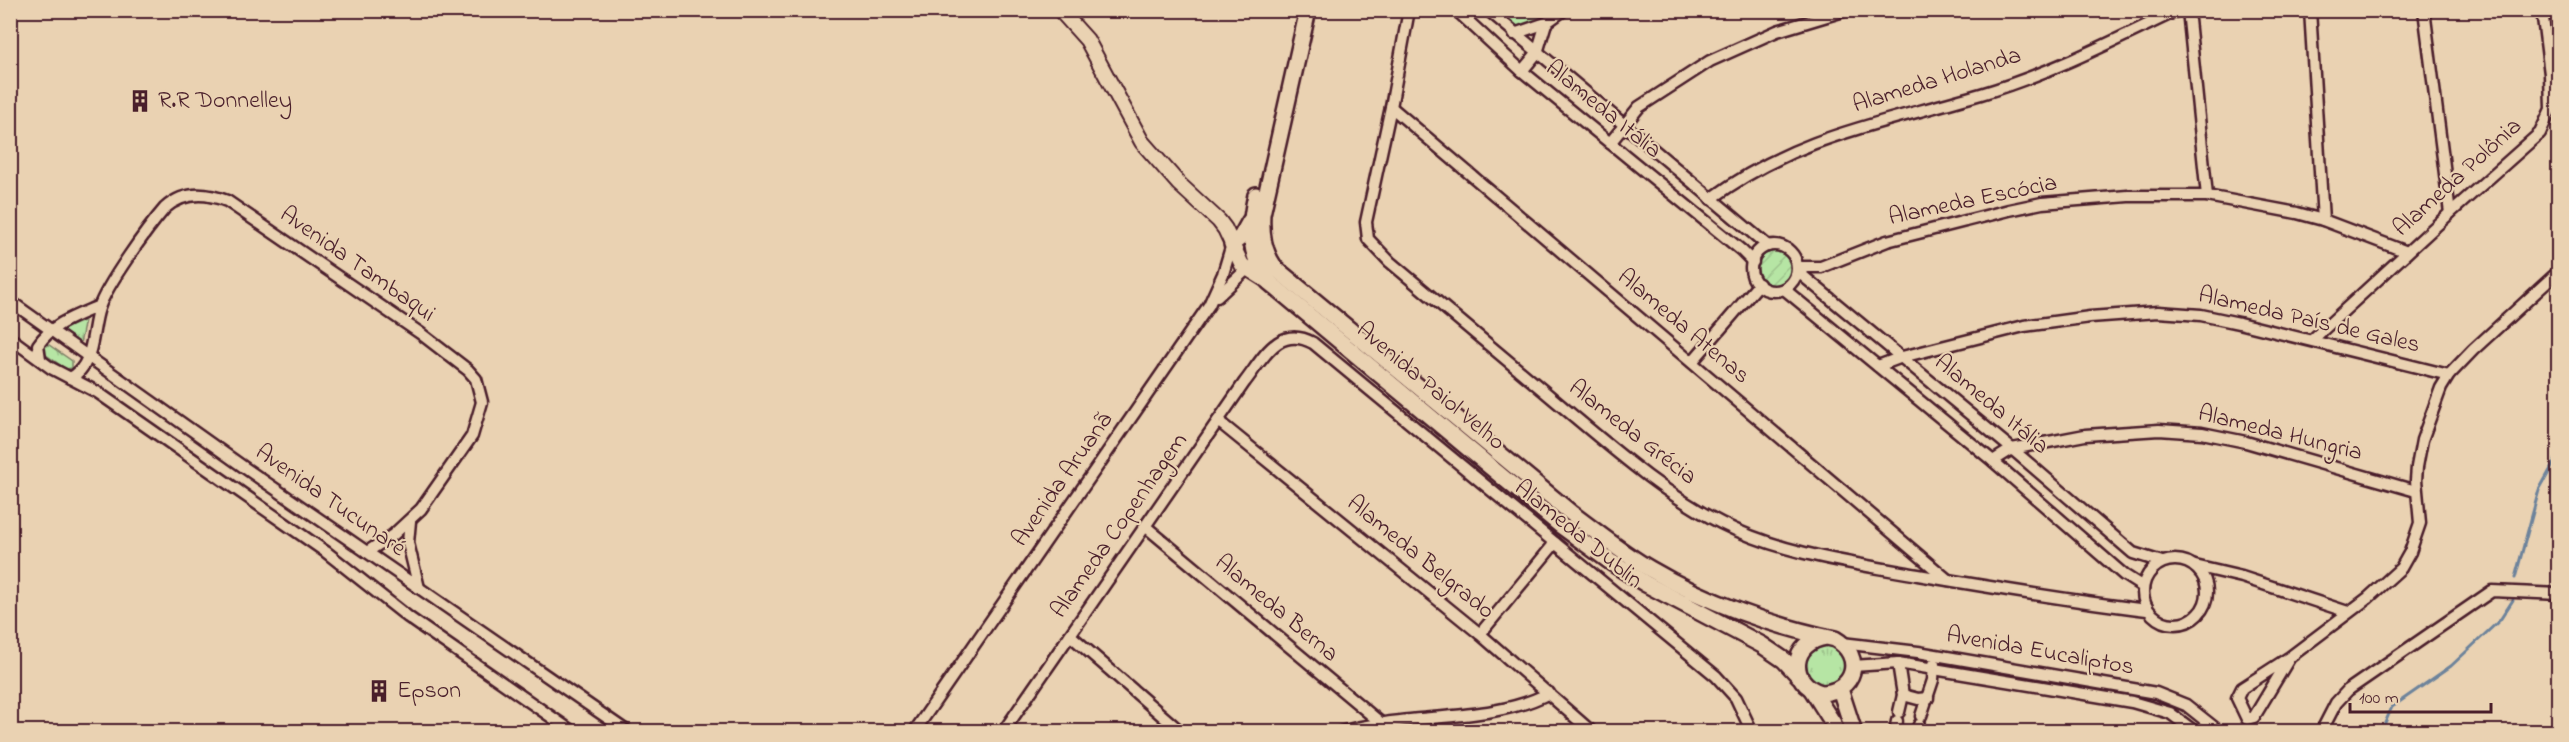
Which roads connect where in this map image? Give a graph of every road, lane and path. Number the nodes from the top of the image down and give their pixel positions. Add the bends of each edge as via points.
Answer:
1 (1060, 10) edge
2 (1298, 10) edge
3 (1308, 10) edge
4 (1409, 10) edge
5 (1456, 10) edge
6 (1488, 10) edge
7 (1564, 10) edge
8 (1847, 10) edge
9 (2178, 10) edge
10 (2187, 10) edge
11 (2310, 10) edge
12 (2424, 10) edge
13 (2542, 10) edge
14 (1546, 23) junction
15 (1514, 34) junction
16 (1537, 53) junction
17 (1522, 71) junction
18 (1391, 107) junction
19 (2555, 110) edge
20 (1624, 124) junction
21 (1610, 143) junction
22 (2208, 196) junction
23 (1711, 199) junction
24 (2450, 213) junction
25 (1251, 218) junction
26 (2323, 220) junction
27 (1232, 244) junction
28 (1768, 246) junction
29 (2407, 252) junction
30 (1753, 262) junction
31 (1247, 269) junction
32 (1797, 269) junction
33 (2559, 272) edge
34 (1269, 282) junction
35 (1759, 284) junction
36 (1784, 289) junction
37 (10, 301) edge
38 (1209, 305) junction
39 (99, 306) junction
40 (52, 329) junction
41 (10, 338) edge
42 (2312, 340) junction
43 (1273, 346) joint
44 (89, 357) junction
45 (1902, 357) junction
46 (40, 359) junction
47 (1692, 362) junction
48 (1878, 366) junction
49 (2449, 375) junction
50 (70, 378) junction
51 (1218, 421) junction
52 (2012, 449) junction
53 (1994, 461) junction
54 (2416, 490) junction
55 (410, 521) junction
56 (1145, 526) junction
57 (1556, 543) junction
58 (367, 552) junction
59 (2162, 562) junction
60 (2195, 567) junction
61 (1948, 580) junction
62 (2143, 587) junction
63 (419, 588) junction
64 (2559, 594) edge
65 (2147, 610) junction
66 (2348, 612) junction
67 (1480, 634) junction
68 (1070, 635) junction
69 (1826, 637) junction
70 (1842, 643) junction
71 (1934, 655) junction
72 (2290, 657) junction
73 (1898, 663) junction
74 (1853, 666) junction
75 (1934, 670) junction
76 (1799, 676) junction
77 (1840, 689) junction
78 (1812, 690) junction
79 (1549, 693) junction
80 (1903, 695) junction
81 (1928, 698) junction
82 (1170, 721) junction
83 (1897, 722) edge
84 (1380, 723) junction
85 (1919, 724) edge
86 (573, 732) edge
87 (628, 732) edge
88 (914, 732) edge
89 (1003, 732) edge
90 (1163, 732) edge
91 (1181, 732) edge
92 (1341, 732) edge
93 (1592, 732) edge
94 (1752, 732) edge
95 (1836, 732) edge
96 (1854, 732) edge
97 (2195, 732) edge
98 (2220, 732) edge
99 (2321, 732) edge

1 - 27 street via 1087,40 1142,142 1219,221
2 - 25 main road, Avenida Paiol Velho
3 - 69 main road, Avenida Paiol Velho via 1263,214 1261,230 1268,258 1275,268 1619,549 1714,600
4 - 18 street, Alameda Grécia
5 - 17 street, Alameda Itália
6 - 15 street, Alameda Itália
7 - 14 street
8 - 20 street via 1777,31 1718,57 1639,107
9 - 23 street, Alameda Holanda via 2061,64 1983,94 1812,142 1762,166
10 - 22 street
11 - 26 street
12 - 24 street
13 - 19 street, Alameda Polônia
14 - 15 street
14 - 16 street
15 - 16 street, Alameda Itália
16 - 17 street
16 - 20 street, Alameda Itália
17 - 21 street, Alameda Itália
18 - 47 street, Alameda Atenas
18 - 61 street, Alameda Grécia via 1365,231 1374,248 1390,262 1599,437 1695,509 1723,524 1815,556
19 - 24 street, Alameda Polônia via 2540,133
20 - 21 street
20 - 23 street, Alameda Itália
21 - 30 street, Alameda Itália
22 - 26 street, Alameda Escócia
22 - 32 street, Alameda Escócia via 2128,196 2042,203 1887,241 1821,267
23 - 28 street, Alameda Itália
24 - 29 street, Alameda Polônia
25 - 27 main road via 1241,237
25 - 34 main road, Avenida Paiol Velho via 1253,250
26 - 29 street, Alameda Escócia
27 - 31 street
27 - 38 street, Avenida Aruanã
28 - 30 street via 1758,252
28 - 32 street via 1790,251
29 - 42 street, Alameda Polônia
30 - 35 street via 1752,274
31 - 34 street
31 - 38 street
32 - 36 street
32 - 45 street, Alameda Itália
33 - 49 street
34 - 76 main road, Avenida Paiol Velho via 1560,525 1646,584 1762,645
35 - 36 street via 1770,291
35 - 47 street
36 - 48 street, Alameda Itália
37 - 40 street, Avenida Tucunaré
38 - 88 street, Avenida Aruanã
39 - 40 street
39 - 44 street, Avenida Tambaqui
39 - 55 street, Avenida Tambaqui via 165,208 184,197 206,195 227,201 420,333 468,370 476,380 482,402 472,436
40 - 44 street, Avenida Tucunaré
40 - 46 street via 38,345
41 - 46 street, Avenida Tucunaré
42 - 45 street, Alameda País de Gales via 2201,315 2158,312 2024,326
42 - 49 street, Alameda País de Gales
43 - 51 street, Alameda Copenhagem
43 - 57 street, Alameda Dublin via 1289,337 1313,343
44 - 50 street
44 - 58 street, Avenida Tucunaré
45 - 48 street, Alameda País de Gales
45 - 52 street, Alameda Itália
46 - 50 street, Avenida Tucunaré
47 - 61 street, Alameda Atenas
48 - 53 street, Alameda Itália
49 - 54 street via 2422,440
50 - 86 street, Avenida Tucunaré via 97,392 326,552 408,617
51 - 56 street, Alameda Copenhagem
51 - 67 street, Alameda Belgrado
52 - 53 street, Alameda Hungria
52 - 54 street, Alameda Hungria via 2121,430 2159,429 2246,442
52 - 59 street, Alameda Itália via 2133,553
53 - 62 street, Alameda Itália via 2124,575
54 - 66 street via 2420,523 2410,552 2388,582
55 - 58 street, Avenida Tambaqui
55 - 63 street via 408,543
56 - 68 street, Alameda Copenhagem
56 - 84 street, Alameda Berna
57 - 67 street
57 - 94 street, Alameda Dublin via 1716,676 1736,698
58 - 63 street, Avenida Tucunaré
59 - 60 street via 2178,560
59 - 62 street via 2149,572
60 - 65 street via 2202,574 2207,594 2200,613 2183,624 2173,625 2163,623
60 - 66 street via 2242,577
61 - 65 street, Alameda Grécia via 2060,600
62 - 65 street
63 - 87 street, Avenida Tucunaré
64 - 99 street via 2492,591 2348,690 2336,703
66 - 72 street
67 - 79 street, Alameda Belgrado
68 - 82 street
68 - 89 street, Alameda Copenhagem
69 - 70 main road, Avenida Paiol Velho
69 - 76 main road via 1803,648
70 - 71 street, Avenida Eucaliptos
70 - 74 main road
71 - 75 street
71 - 98 street, Avenida Eucaliptos via 2156,693 2186,705
72 - 72 street via 2254,717 2247,719 2237,701 2240,691
73 - 74 street, Avenida Eucaliptos
73 - 75 street, Avenida Eucaliptos
73 - 80 street
74 - 77 main road
75 - 81 street
75 - 97 street, Avenida Eucaliptos via 2132,702 2170,713
76 - 78 main road, Avenida Paiol Velho
77 - 78 main road via 1831,693
77 - 96 main road
78 - 95 main road, Avenida Paiol Velho
79 - 84 street via 1516,707
79 - 93 street, Alameda Belgrado
80 - 81 street
80 - 83 street
81 - 85 street
82 - 90 street
82 - 91 street
84 - 92 street

